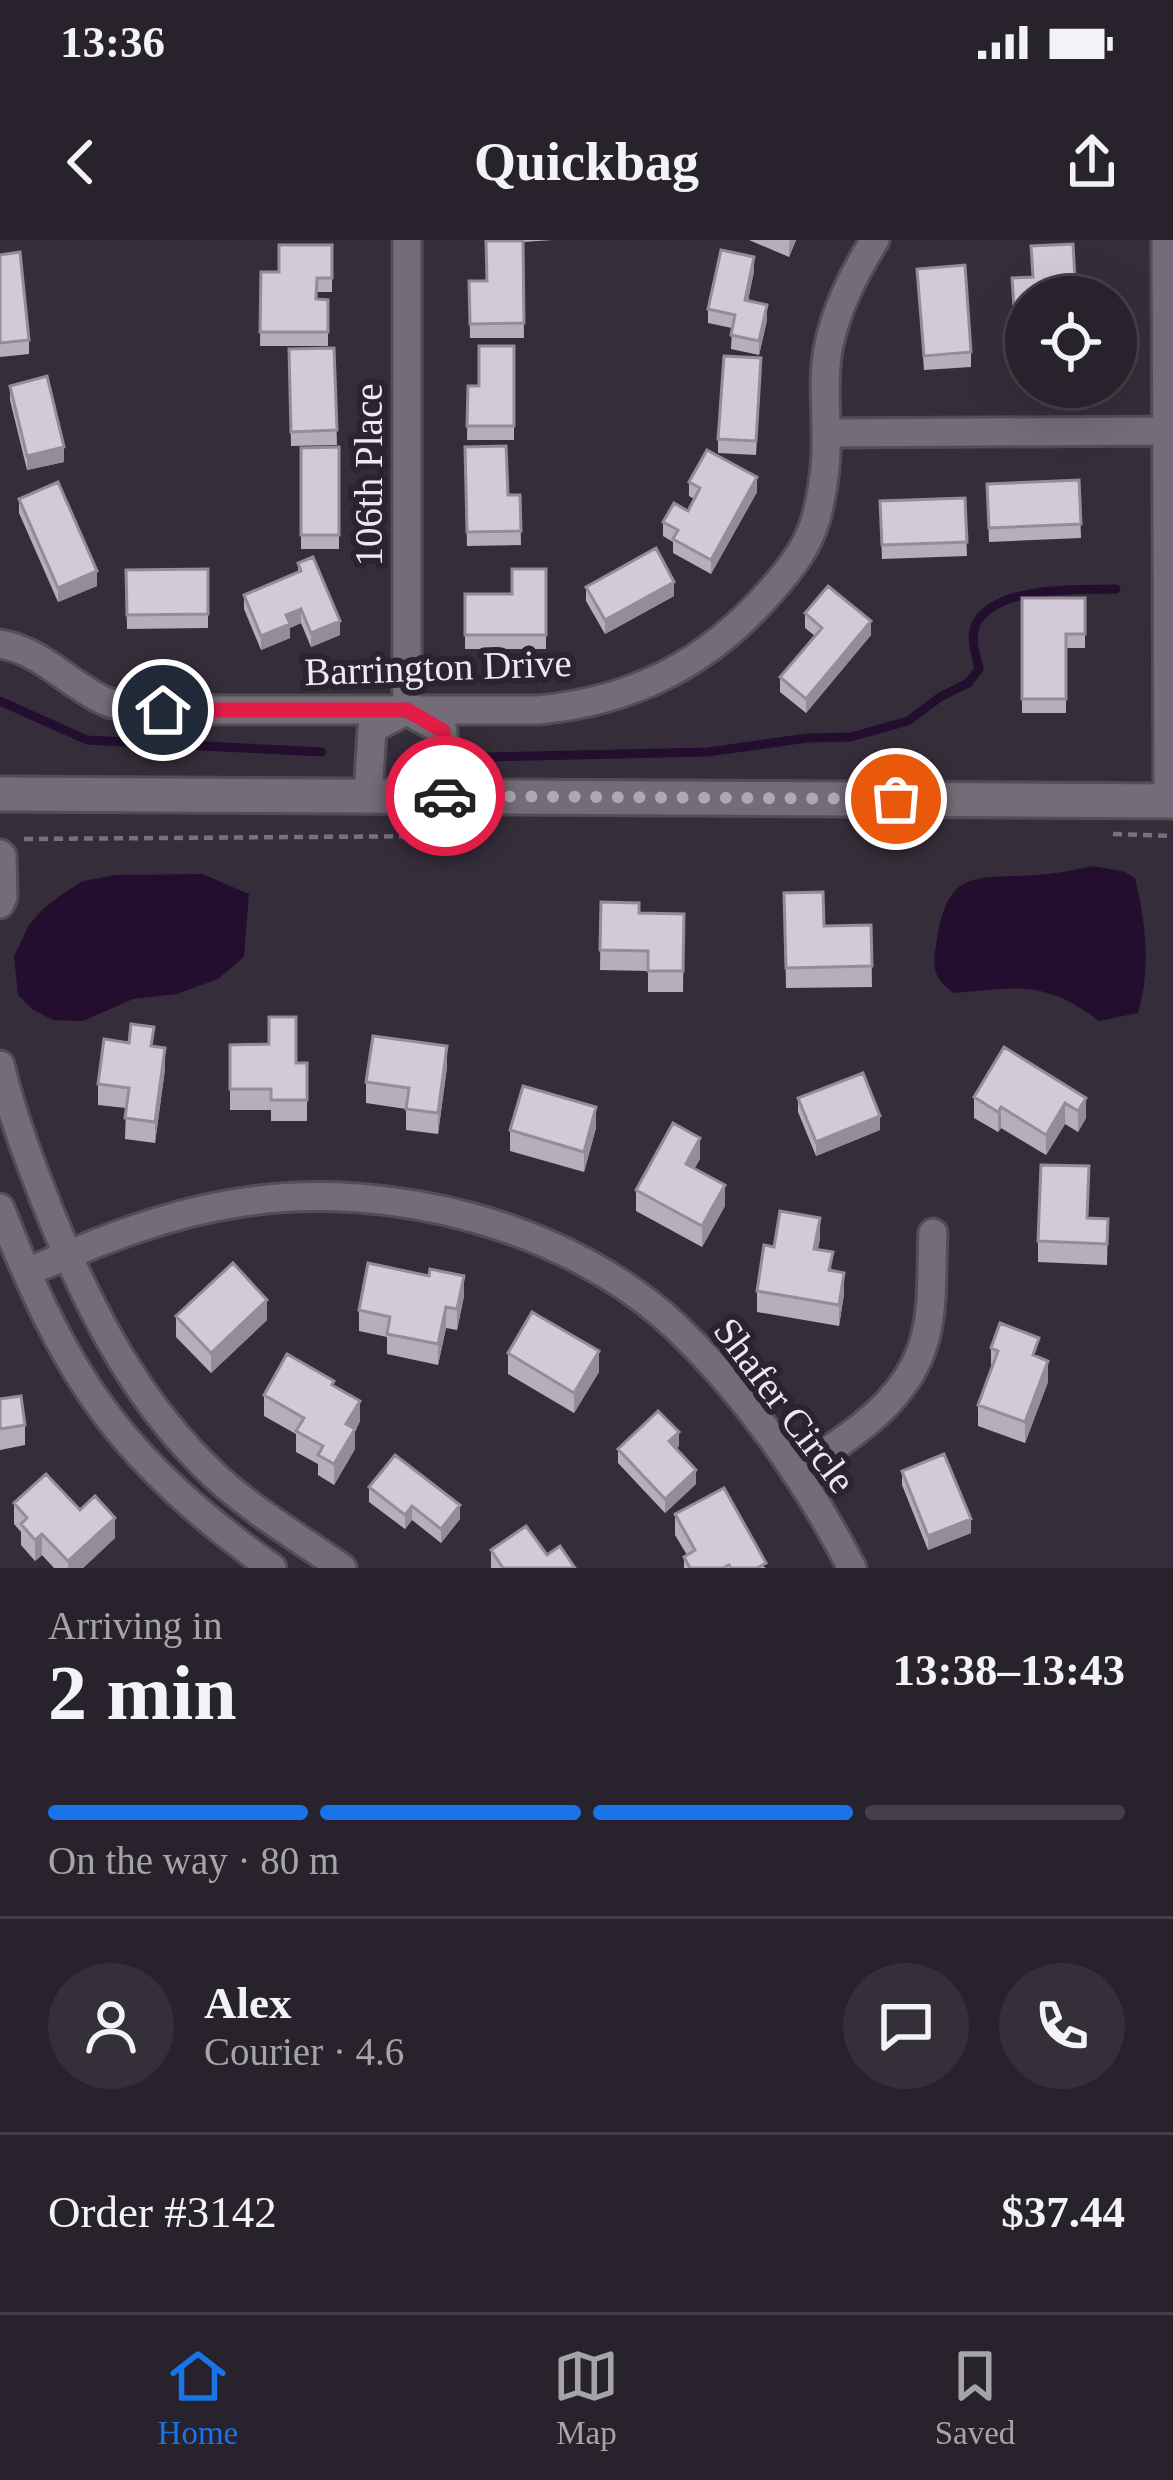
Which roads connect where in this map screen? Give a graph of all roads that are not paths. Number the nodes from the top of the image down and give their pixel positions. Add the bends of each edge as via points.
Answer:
1 (407, 240) edge
2 (875, 240) edge
3 (1166, 240) edge
4 (1166, 431) junction
5 (826, 433) junction
6 (0, 644) edge
7 (407, 710) junction
8 (0, 794) edge
9 (368, 796) junction
10 (444, 796) junction
11 (1170, 801) edge
12 (8, 846) edge
13 (0, 904) edge
14 (0, 1065) edge
15 (5, 1102) edge
16 (0, 1208) edge
17 (933, 1233) dead end
18 (68, 1255) junction
19 (28, 1271) junction
20 (795, 1472) junction
21 (272, 1568) edge
22 (342, 1568) edge
23 (852, 1568) edge

1 - 7 street, 106th Place
2 - 5 street, Barrington Drive via 840,302 827,353
3 - 4 street
4 - 5 street
4 - 11 street
5 - 7 street, Barrington Drive via 811,538 743,623 700,658 572,707
6 - 7 street, Barrington Drive via 20,647 94,695 131,708
7 - 9 street via 372,729
7 - 10 street via 443,731
8 - 9 street
9 - 10 street
10 - 11 street
12 - 13 street
14 - 15 street
15 - 18 street
16 - 19 street
17 - 20 street via 919,1356 866,1425
18 - 19 street, Shafer Circle
18 - 20 street, Shafer Circle via 166,1219 267,1199 376,1200 469,1217 545,1244 646,1302 715,1368
18 - 22 street via 112,1346 170,1428 217,1478
19 - 21 street via 93,1396 128,1441 194,1509
20 - 23 street, Shafer Circle

